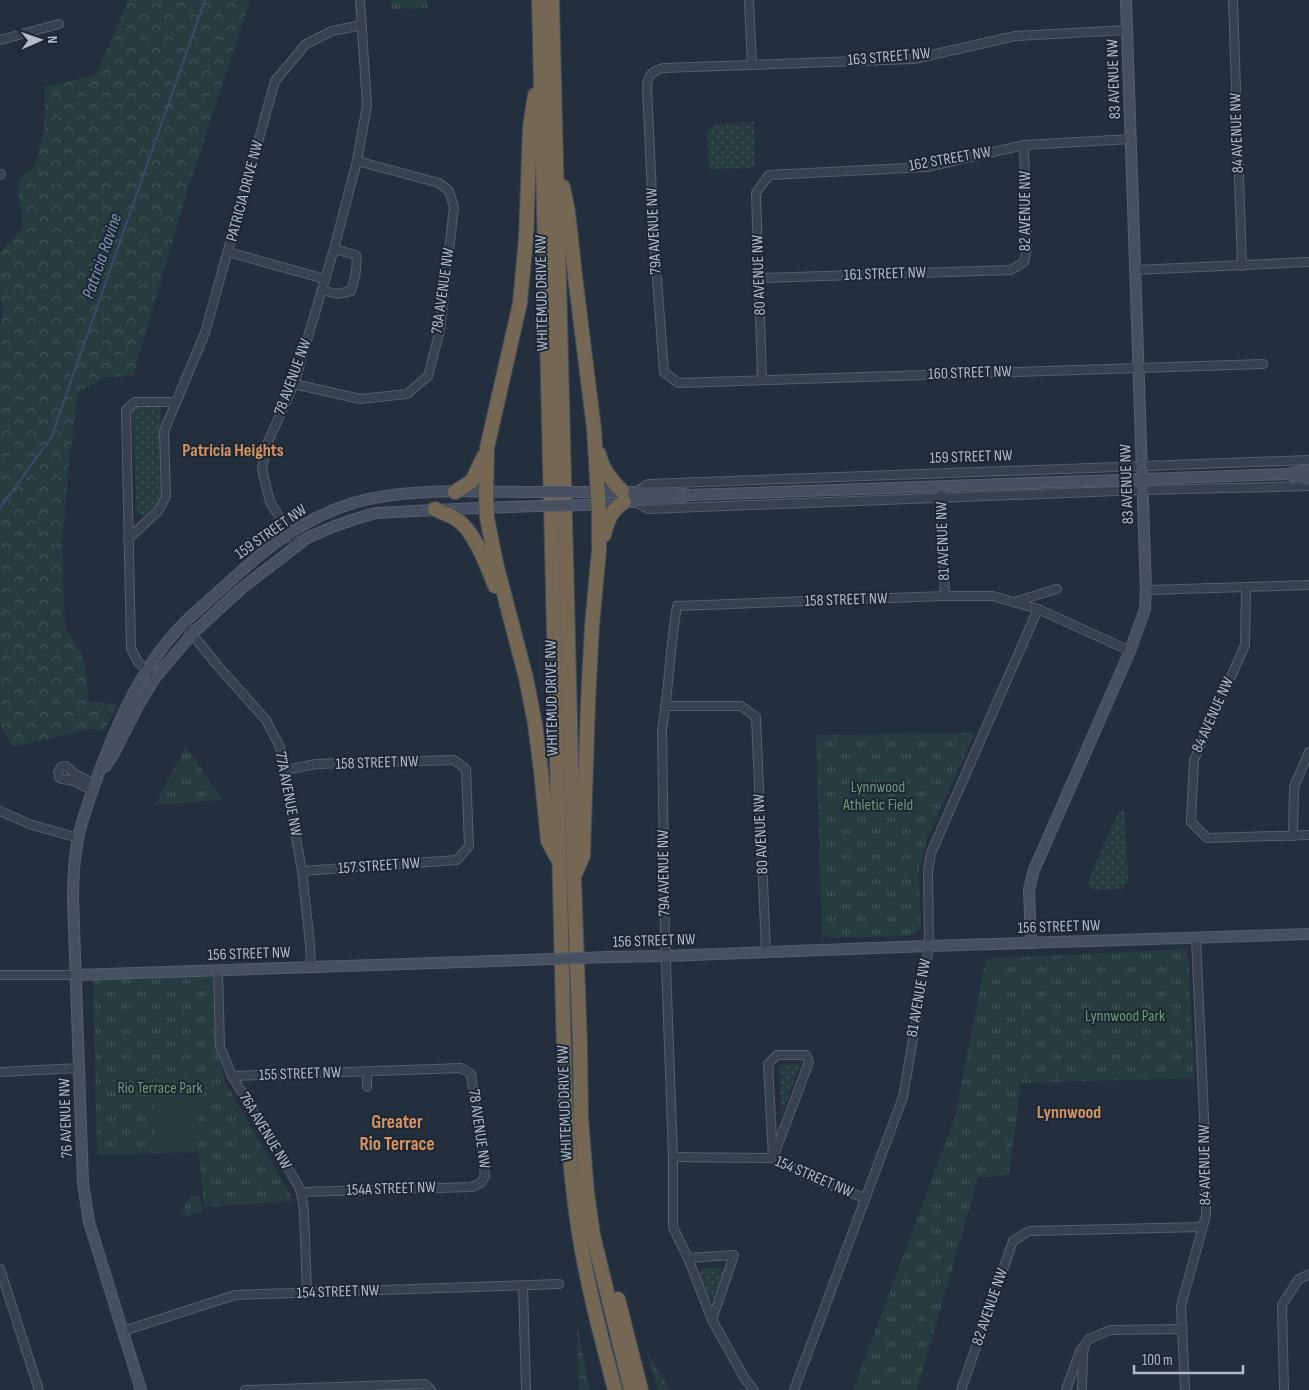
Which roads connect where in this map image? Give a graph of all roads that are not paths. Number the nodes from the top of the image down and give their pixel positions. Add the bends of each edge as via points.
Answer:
1 (360, 0) edge
2 (539, 0) edge
3 (552, 0) edge
4 (749, 0) edge
5 (1126, 0) edge
6 (1233, 0) edge
7 (59, 24) dead end
8 (362, 25) junction
9 (1128, 30) junction
10 (0, 40) edge
11 (540, 63) junction
12 (752, 65) junction
13 (651, 74) joint
14 (1131, 139) junction
15 (1024, 145) junction
16 (556, 155) junction
17 (357, 161) junction
18 (768, 175) joint
19 (334, 248) junction
20 (228, 252) junction
21 (1309, 262) edge
22 (1242, 266) junction
23 (1011, 270) joint
24 (1135, 270) junction
25 (760, 278) junction
26 (325, 279) junction
27 (322, 290) junction
28 (1263, 364) dead end
29 (1138, 368) junction
30 (762, 380) junction
31 (678, 382) joint
32 (294, 384) junction
33 (176, 402) junction
34 (594, 429) junction
35 (488, 448) junction
36 (1309, 460) edge
37 (1142, 465) junction
38 (1309, 470) edge
39 (1288, 474) junction
40 (1309, 480) edge
41 (1143, 485) junction
42 (941, 486) junction
43 (1309, 486) edge
44 (455, 492) junction
45 (486, 492) junction
46 (593, 496) junction
47 (630, 497) junction
48 (942, 499) junction
49 (487, 507) junction
50 (435, 510) junction
51 (290, 533) junction
52 (128, 539) junction
53 (297, 545) junction
54 (599, 550) junction
55 (1309, 585) edge
56 (1246, 588) junction
57 (1057, 589) dead end
58 (1146, 590) junction
59 (945, 596) junction
60 (1014, 602) junction
61 (677, 606) joint
62 (1038, 609) junction
63 (184, 624) junction
64 (193, 633) junction
65 (1130, 651) junction
66 (520, 654) junction
67 (146, 670) junction
68 (155, 678) junction
69 (666, 706) junction
70 (1309, 752) edge
71 (285, 770) junction
72 (94, 787) junction
73 (0, 811) edge
74 (1309, 835) edge
75 (1293, 836) junction
76 (78, 838) junction
77 (457, 860) joint
78 (559, 862) junction
79 (302, 871) junction
80 (574, 878) junction
81 (1309, 934) edge
82 (1196, 938) junction
83 (1031, 943) junction
84 (929, 946) junction
85 (766, 952) junction
86 (665, 956) junction
87 (311, 967) junction
88 (218, 970) junction
89 (0, 975) edge
90 (76, 975) junction
91 (79, 1068) junction
92 (0, 1072) edge
93 (367, 1072) junction
94 (471, 1074) joint
95 (232, 1076) junction
96 (367, 1088) dead end
97 (673, 1157) junction
98 (773, 1158) junction
99 (481, 1183) joint
100 (301, 1192) junction
101 (865, 1198) junction
102 (1202, 1227) junction
103 (688, 1258) junction
104 (600, 1266) junction
105 (0, 1269) edge
106 (1309, 1274) edge
107 (559, 1284) dead end
108 (522, 1286) junction
109 (307, 1293) junction
110 (712, 1320) junction
111 (1183, 1328) junction
112 (122, 1331) junction
113 (1089, 1338) junction
114 (39, 1390) edge
115 (141, 1390) edge
116 (245, 1390) edge
117 (431, 1390) edge
118 (526, 1390) edge
119 (615, 1390) edge
120 (631, 1390) edge
121 (641, 1390) edge
122 (754, 1390) edge
123 (794, 1390) edge
124 (962, 1390) edge
125 (1066, 1390) edge
126 (1082, 1390) edge
127 (1185, 1390) edge
128 (1284, 1390) edge

1 - 8 street, 78 AVENUE NW
2 - 11 highway, WHITEMUD DRIVE NW
3 - 16 highway, WHITEMUD DRIVE NW
4 - 12 street
5 - 9 street, 83 AVENUE NW
6 - 22 street, 84 AVENUE NW
7 - 10 street
8 - 17 street, 78 AVENUE NW via 367,106
8 - 20 street, PATRICIA DRIVE NW via 332,32 306,44 275,82
9 - 12 street, 163 STREET NW via 1015,36 914,59
9 - 14 street, 83 AVENUE NW
11 - 35 highway via 531,116 520,303
11 - 78 highway, WHITEMUD DRIVE NW
12 - 13 street, 163 STREET NW via 663,68
13 - 31 street, 79A AVENUE NW via 647,97 664,372
14 - 15 street, 162 STREET NW
14 - 24 street, 83 AVENUE NW
15 - 18 street, 162 STREET NW via 928,167
15 - 23 street, 82 AVENUE NW via 1027,248 1024,262
16 - 34 highway via 568,212
16 - 80 highway, WHITEMUD DRIVE NW
17 - 19 street, 78 AVENUE NW
17 - 32 street, 78A AVENUE NW via 439,183 448,191 454,207 440,330 428,376 407,394 360,399
18 - 25 street, 80 AVENUE NW via 756,193
19 - 26 street, 78 AVENUE NW
19 - 27 street via 356,255 355,278 351,291 337,294
20 - 26 street
20 - 33 street, PATRICIA DRIVE NW via 205,333
21 - 22 street
22 - 24 street
23 - 25 street, 161 STREET NW
24 - 29 street, 83 AVENUE NW
25 - 30 street, 80 AVENUE NW
26 - 27 street, 78 AVENUE NW
27 - 32 street, 78 AVENUE NW
28 - 29 street, 160 STREET NW
29 - 30 street, 160 STREET NW
29 - 37 street, 83 AVENUE NW
30 - 31 street, 160 STREET NW
32 - 51 street, 78 AVENUE NW via 267,444 262,469 270,502
33 - 52 street, PATRICIA DRIVE NW via 164,431 166,497 158,511
33 - 52 street via 135,402 126,410
34 - 46 highway
34 - 47 highway via 601,462 616,485
35 - 44 highway via 472,480
35 - 45 highway
36 - 37 street, 159 STREET NW
37 - 41 street, 83 AVENUE NW
37 - 47 street, 159 STREET NW via 648,484
38 - 39 street, 159 STREET NW
39 - 40 street, 159 STREET NW
39 - 41 street, 159 STREET NW
41 - 42 street, 159 STREET NW
41 - 43 street, 159 STREET NW
41 - 48 street, 159 STREET NW
41 - 58 street, 83 AVENUE NW
42 - 47 street, 159 STREET NW via 691,495 666,500
42 - 48 street, 81 AVENUE NW
44 - 45 street, 159 STREET NW
44 - 51 street, 159 STREET NW via 398,494 353,503
45 - 46 street, 159 STREET NW, bridge
45 - 49 highway
46 - 47 street, 159 STREET NW
46 - 49 street, 159 STREET NW, bridge via 584,505
46 - 54 highway
47 - 48 street, 159 STREET NW via 648,510
47 - 54 highway via 610,515
48 - 59 street, 81 AVENUE NW
49 - 50 street, 159 STREET NW
49 - 66 highway via 496,563
50 - 53 street, 159 STREET NW via 376,513 335,526
50 - 66 highway via 456,519 473,538
51 - 53 street, 78 AVENUE NW
51 - 63 street, 159 STREET NW via 254,559
52 - 67 street via 131,648
53 - 64 street, 159 STREET NW via 241,589
54 - 80 highway via 588,702 583,856
55 - 56 street
56 - 58 street
56 - 75 street, 84 AVENUE NW via 1244,645 1194,760 1191,822 1207,838
57 - 60 street
58 - 65 street, 83 AVENUE NW via 1145,609
59 - 60 street, 158 STREET NW via 993,596
59 - 61 street, 158 STREET NW
60 - 62 street, 158 STREET NW
61 - 69 street, 79A AVENUE NW
62 - 65 street, 158 STREET NW
62 - 84 street, 81 AVENUE NW via 931,853 928,872
63 - 64 street, 77A AVENUE NW
63 - 67 street, 159 STREET NW
64 - 68 street, 159 STREET NW
64 - 71 street, 77A AVENUE NW via 266,720 280,747
65 - 83 street, 83 AVENUE NW via 1034,870 1029,890
66 - 78 highway via 535,724 548,841
67 - 68 street
67 - 72 street, 159 STREET NW via 126,707
68 - 72 street, 159 STREET NW
69 - 85 street, 80 AVENUE NW via 741,706 756,717
69 - 86 street, 79A AVENUE NW via 662,729
70 - 75 street via 1294,787
71 - 77 street, 158 STREET NW via 316,764 454,760 466,769 469,846
71 - 79 street, 77A AVENUE NW
72 - 76 street, 159 STREET NW
73 - 76 street via 32,825
74 - 75 street
76 - 90 street, 76 AVENUE NW via 73,879
77 - 79 street, 157 STREET NW
78 - 119 highway, WHITEMUD DRIVE NW via 569,1158 588,1282
79 - 87 street, 77A AVENUE NW
80 - 104 highway, WHITEMUD DRIVE NW via 581,1118 587,1193
81 - 82 street, 156 STREET NW
82 - 83 street, 156 STREET NW
82 - 102 street, 84 AVENUE NW via 1206,1162 1206,1216
83 - 84 street, 156 STREET NW
84 - 85 street, 156 STREET NW
84 - 101 street, 81 AVENUE NW via 903,1097
85 - 86 street, 156 STREET NW
86 - 87 street, 156 STREET NW, bridge
86 - 97 street, 79A AVENUE NW
87 - 88 street, 156 STREET NW
88 - 90 street, 156 STREET NW
88 - 95 street, 76A AVENUE NW via 220,1046
89 - 90 street, 156 STREET NW
90 - 91 street, 76 AVENUE NW
91 - 92 street
91 - 112 street, 76 AVENUE NW via 87,1213
93 - 94 street, 155 STREET NW via 461,1068
93 - 95 street, 155 STREET NW
93 - 96 street
94 - 99 street, 78 AVENUE NW via 485,1176
95 - 100 street, 76A AVENUE NW
97 - 98 street, 154 STREET NW
97 - 103 street, 79A AVENUE NW via 673,1227
98 - 98 street via 809,1062 806,1055 777,1055 768,1064
98 - 101 street, 154 STREET NW via 819,1181
99 - 100 street, 154A STREET NW via 471,1187
100 - 109 street, 76A AVENUE NW
101 - 123 street, 81 AVENUE NW
102 - 111 street, 84 AVENUE NW via 1181,1306
102 - 124 street, 82 AVENUE NW via 1029,1231 1013,1241
103 - 110 street, 79A AVENUE NW
103 - 110 street via 734,1255
104 - 120 highway, WHITEMUD DRIVE NW
104 - 121 highway via 614,1286
105 - 114 street
106 - 128 street via 1298,1280 1282,1305
107 - 108 street, 154 STREET NW
108 - 109 street, 154 STREET NW
108 - 118 street
109 - 112 street, 154 STREET NW via 227,1297
110 - 122 street, 79A AVENUE NW
111 - 113 street via 1110,1330
111 - 127 street, 84 AVENUE NW
112 - 115 street, 76 AVENUE NW
113 - 125 street via 1080,1351
113 - 126 street via 1083,1353
116 - 117 street via 424,1384

